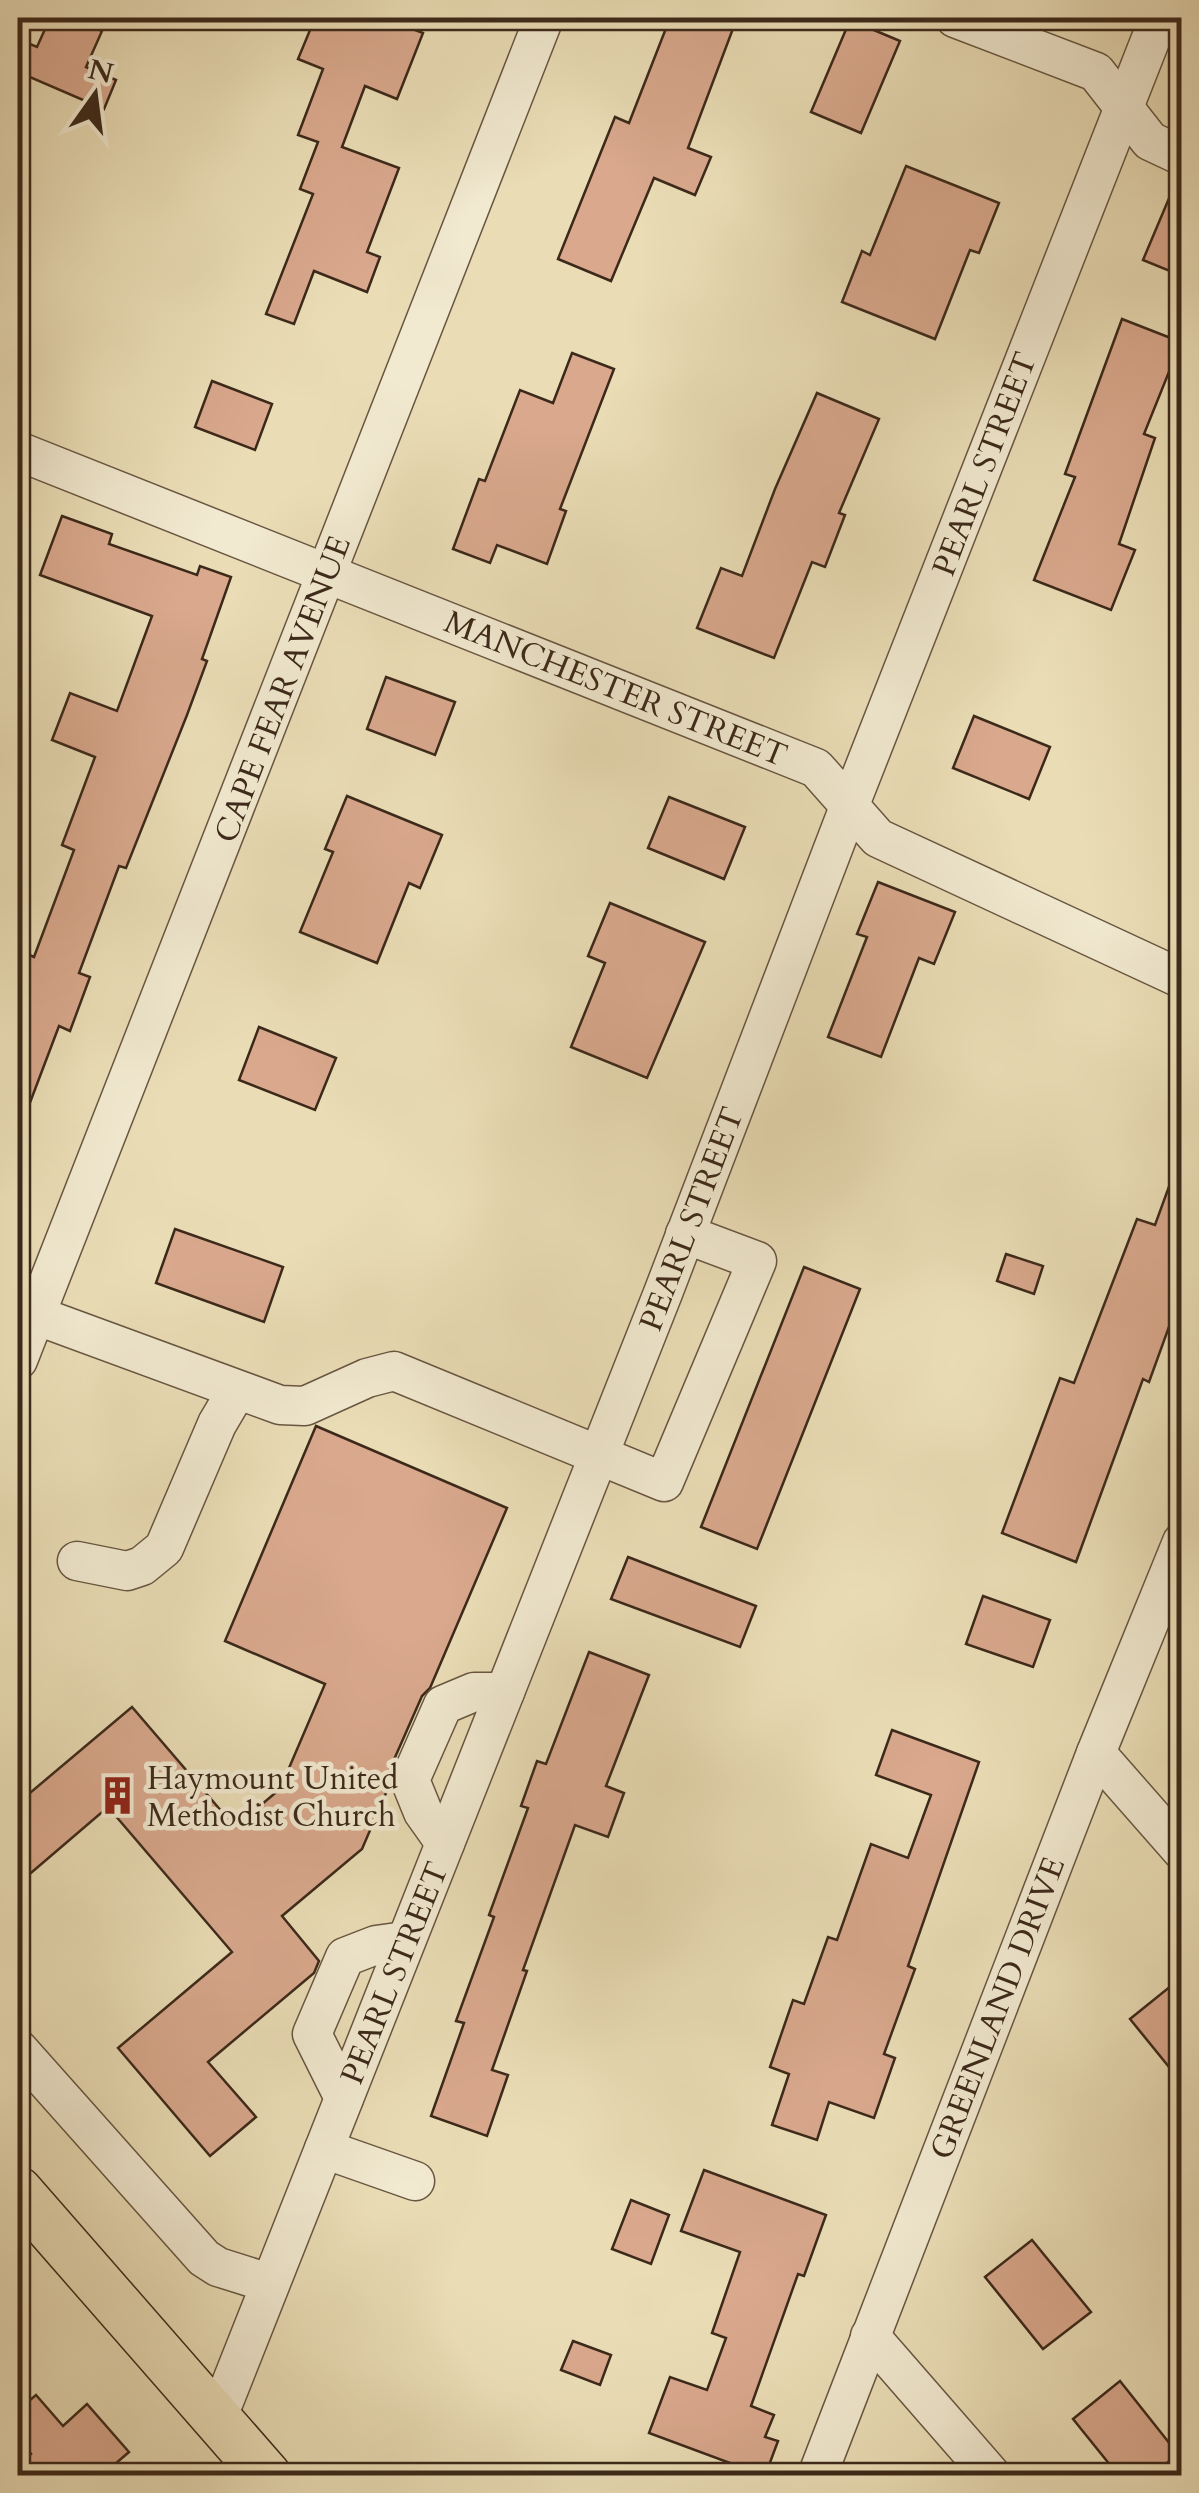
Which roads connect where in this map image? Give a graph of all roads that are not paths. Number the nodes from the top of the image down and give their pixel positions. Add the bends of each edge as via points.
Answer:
1 (544, 18) edge
2 (955, 18) edge
3 (1159, 18) edge
4 (1123, 109) junction
5 (1182, 156) edge
6 (18, 451) edge
7 (327, 574) junction
8 (849, 807) junction
9 (1182, 979) edge
10 (685, 1234) junction
11 (35, 1315) junction
12 (18, 1360) edge
13 (237, 1390) junction
14 (599, 1454) junction
15 (1182, 1542) edge
16 (78, 1561) dead end
17 (505, 1692) junction
18 (1096, 1753) junction
19 (445, 1843) junction
20 (1182, 1851) edge
21 (405, 1941) junction
22 (18, 2049) edge
23 (344, 2098) junction
24 (324, 2150) junction
25 (415, 2182) dead end
26 (18, 2191) edge
27 (269, 2283) junction
28 (870, 2336) junction
29 (217, 2419) junction
30 (266, 2476) edge
31 (817, 2476) edge
32 (992, 2476) edge

1 - 7 street, CAPE FEAR AVENUE
2 - 4 street via 1096,72
3 - 4 street, PEARL STREET
4 - 5 street via 1150,141
4 - 8 street, PEARL STREET
6 - 7 street, MANCHESTER STREET
7 - 8 street, MANCHESTER STREET via 816,768
7 - 11 street, CAPE FEAR AVENUE
8 - 9 street, MANCHESTER STREET via 878,838
8 - 10 street, PEARL STREET
10 - 14 street, PEARL STREET
10 - 14 street via 757,1262 664,1482
11 - 12 street, CAPE FEAR AVENUE
11 - 13 street
13 - 14 street via 305,1406 394,1372
13 - 16 street via 164,1548 127,1571
14 - 17 street, PEARL STREET
15 - 18 street, GREENLAND DRIVE
17 - 19 street, PEARL STREET
17 - 19 street via 474,1692 443,1705 410,1780
18 - 20 street
18 - 28 street, GREENLAND DRIVE
19 - 21 street, PEARL STREET
21 - 23 street, PEARL STREET
21 - 23 street via 345,1958 312,2034
22 - 27 street via 204,2258
23 - 24 street, PEARL STREET
24 - 25 street
24 - 27 street, PEARL STREET
26 - 29 main road
27 - 29 street, PEARL STREET
28 - 31 street, GREENLAND DRIVE
28 - 32 street
29 - 30 main road

